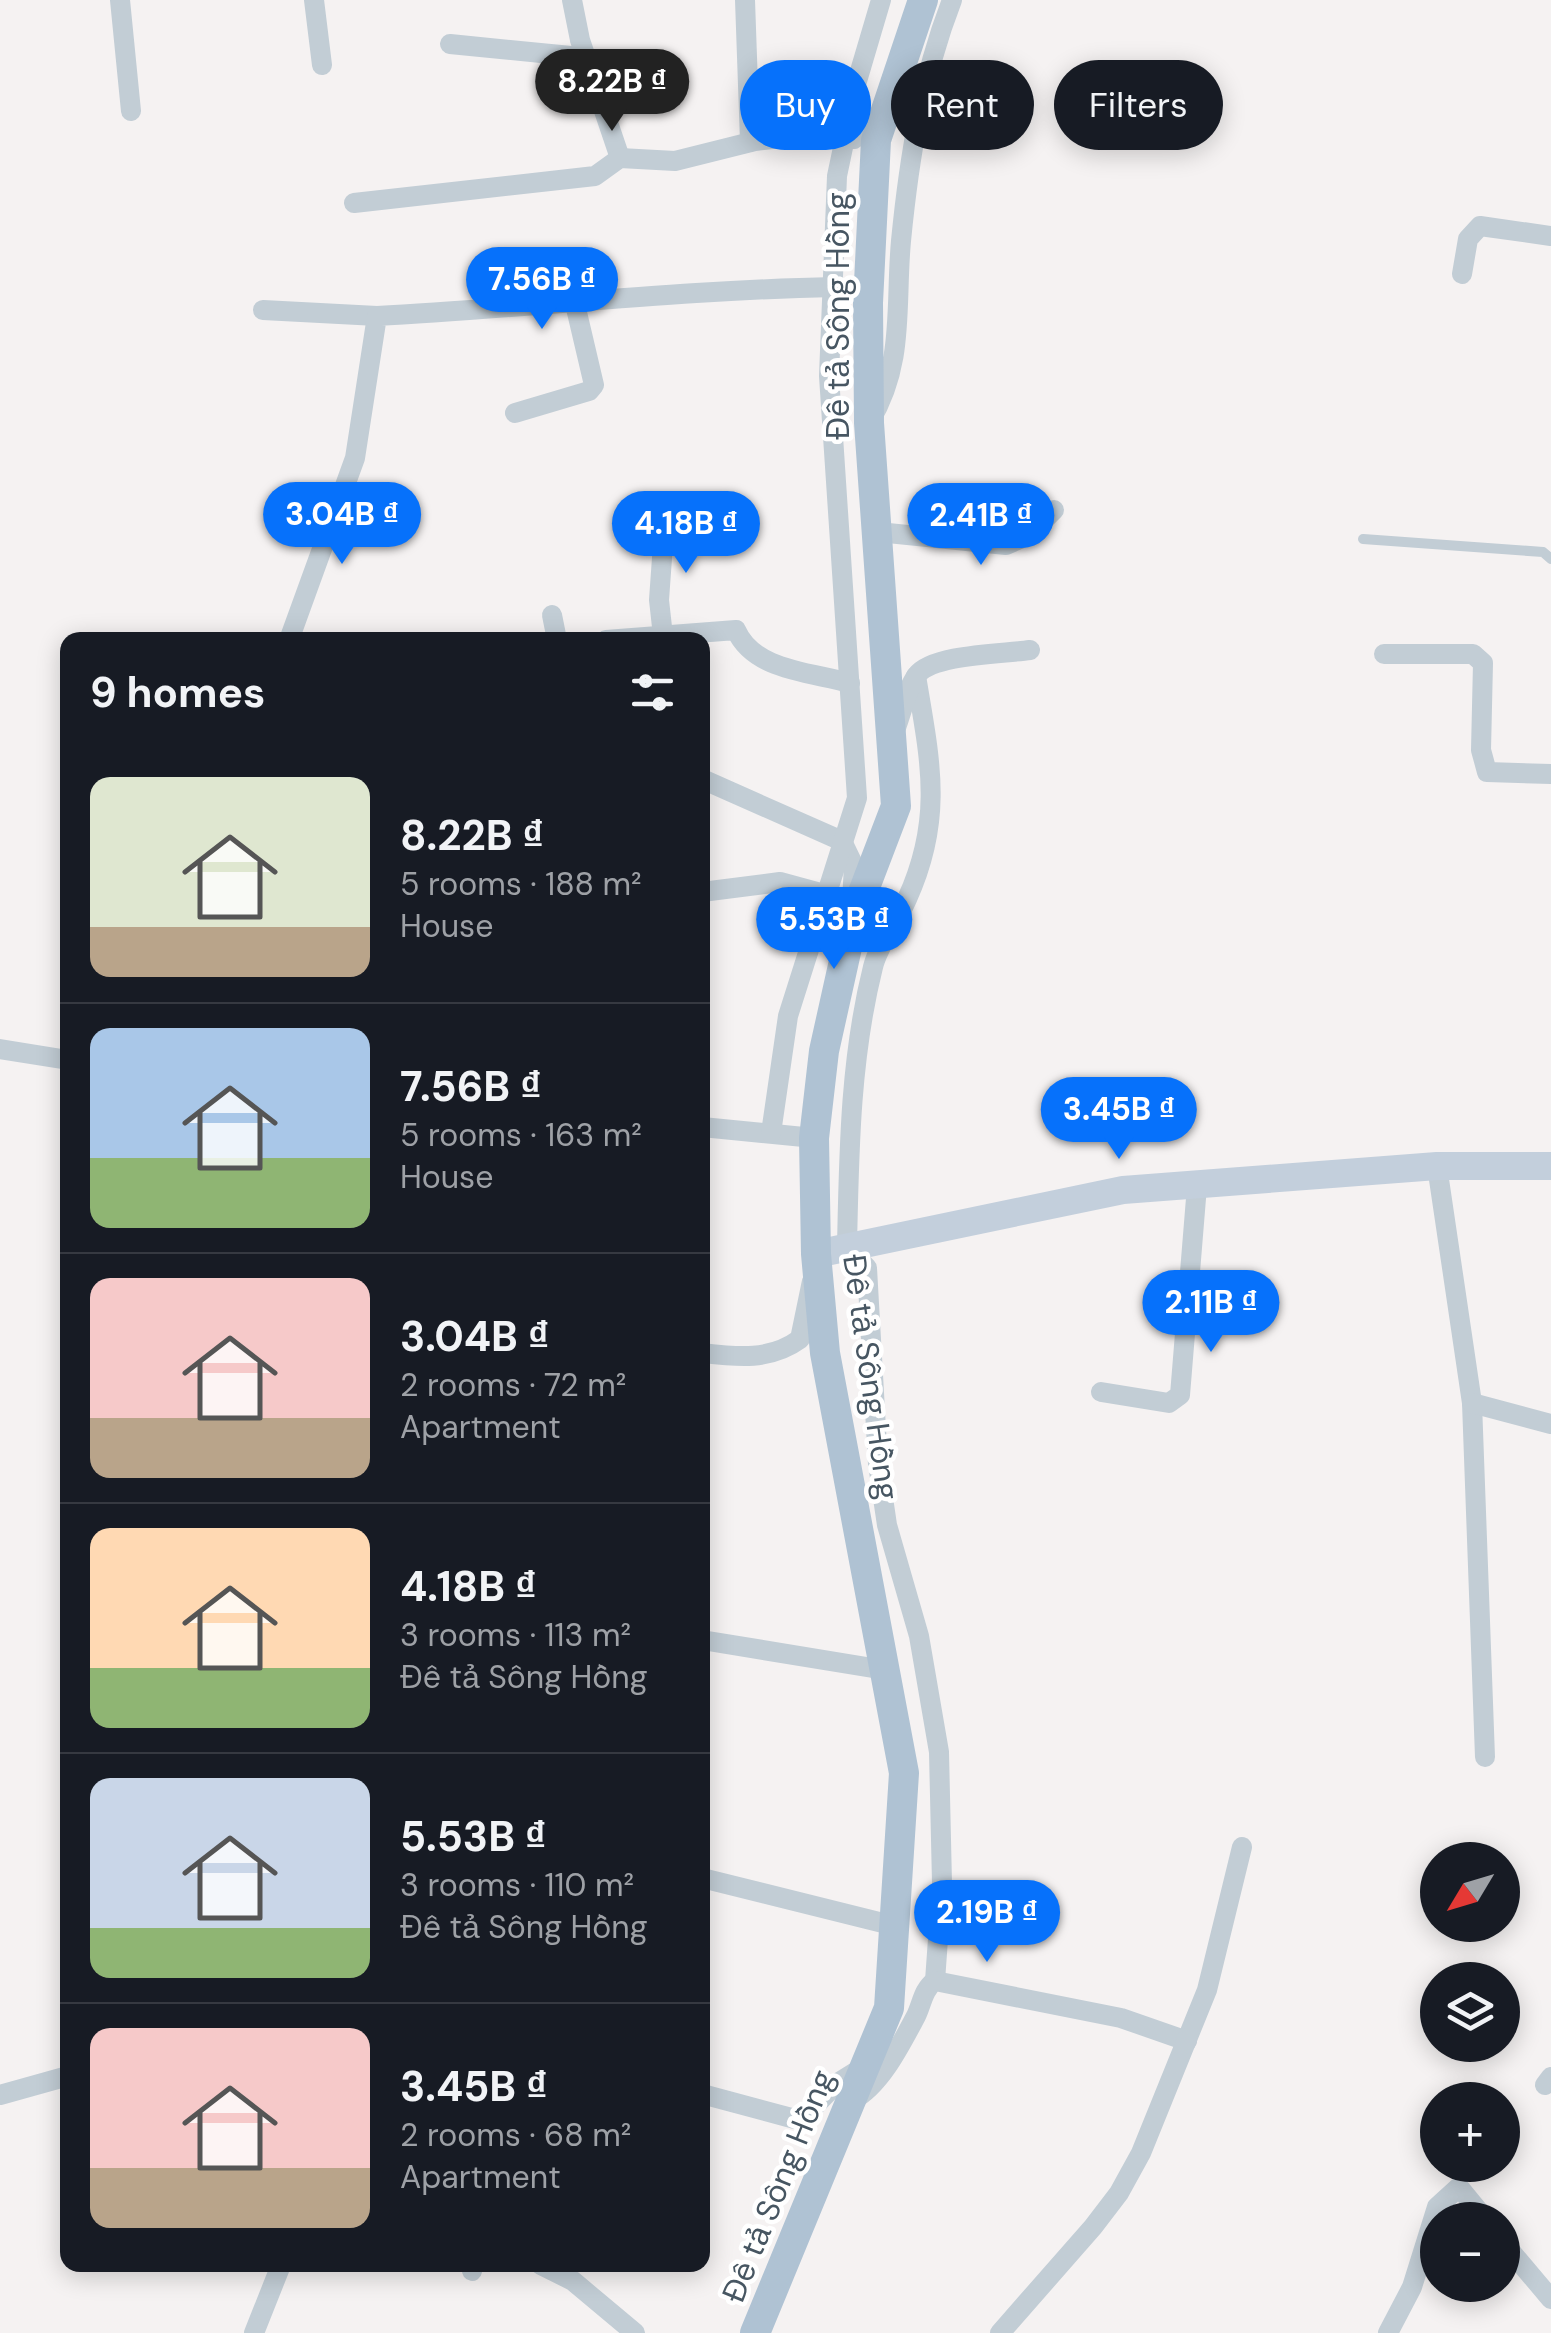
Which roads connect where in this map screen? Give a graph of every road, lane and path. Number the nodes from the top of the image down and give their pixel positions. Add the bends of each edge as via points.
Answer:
1 (120, 0) edge
2 (314, 0) edge
3 (572, 0) edge
4 (745, 0) edge
5 (881, 0) edge
6 (942, 1) edge
7 (450, 44) dead end
8 (747, 60) edge
9 (864, 60) edge
10 (322, 65) dead end
11 (592, 68) junction
12 (131, 111) dead end
13 (871, 115) edge
14 (740, 145) edge
15 (852, 150) edge
16 (859, 150) edge
17 (620, 158) junction
18 (354, 203) dead end
19 (1551, 236) edge
20 (1462, 274) dead end
21 (834, 287) junction
22 (575, 304) junction
23 (263, 310) dead end
24 (377, 316) junction
25 (515, 414) dead end
26 (869, 423) junction
27 (1054, 510) dead end
28 (665, 516) dead end
29 (878, 532) junction
30 (1362, 539) dead end
31 (1551, 559) edge
32 (552, 616) dead end
33 (292, 632) edge
34 (556, 632) edge
35 (663, 632) edge
36 (710, 632) edge
37 (1030, 650) dead end
38 (1384, 654) dead end
39 (916, 676) junction
40 (850, 683) junction
41 (892, 740) junction
42 (1551, 774) edge
43 (710, 783) edge
44 (842, 841) junction
45 (710, 891) edge
46 (824, 894) junction
47 (854, 916) junction
48 (873, 966) junction
49 (832, 1012) junction
50 (0, 1049) edge
51 (60, 1059) edge
52 (710, 1128) edge
53 (771, 1133) junction
54 (814, 1138) junction
55 (1436, 1166) junction
56 (1551, 1166) edge
57 (1196, 1186) junction
58 (847, 1247) junction
59 (816, 1254) junction
60 (710, 1354) edge
61 (1100, 1392) dead end
62 (1472, 1403) junction
63 (1551, 1424) edge
64 (710, 1641) edge
65 (885, 1670) junction
66 (1485, 1757) dead end
67 (1242, 1847) dead end
68 (710, 1880) edge
69 (894, 1926) junction
70 (935, 1981) junction
71 (1187, 2042) junction
72 (865, 2066) junction
73 (60, 2078) edge
74 (0, 2094) edge
75 (710, 2096) edge
76 (851, 2101) junction
77 (1443, 2202) edge
78 (1470, 2202) edge
79 (1420, 2262) edge
80 (1520, 2262) edge
81 (278, 2272) edge
82 (555, 2272) edge
83 (1551, 2299) edge
84 (751, 2330) edge
85 (254, 2333) edge
86 (635, 2333) edge
87 (1000, 2333) edge
88 (1388, 2333) edge

1 - 12 street
2 - 10 street
3 - 11 street
4 - 8 street
5 - 9 street
6 - 13 main road, Đê tả Sông Hồng
6 - 26 street via 909,170 898,337 887,393
7 - 11 street via 571,56
11 - 17 street
14 - 17 street via 675,161
15 - 21 street via 837,176
16 - 26 main road, Đê tả Sông Hồng
17 - 18 street via 595,176
19 - 20 street via 1480,226 1468,239
21 - 22 street
21 - 40 street via 829,376
22 - 24 street
22 - 25 street via 594,384
23 - 24 street
24 - 33 street via 355,458
26 - 29 main road, Đê tả Sông Hồng
27 - 29 street via 1029,536 1006,544
28 - 35 street
29 - 41 main road, Đê tả Sông Hồng
30 - 31 lane via 1542,552
32 - 34 street
36 - 40 street via 736,630 754,655
37 - 39 street via 947,659
38 - 42 street via 1473,654 1483,663 1481,750 1487,772
39 - 41 street
39 - 48 street via 930,760 930,834 908,898
40 - 44 street via 857,798
41 - 47 main road, Đê tả Sông Hồng via 896,806
43 - 44 street
44 - 46 street
44 - 47 street via 854,866
45 - 46 street via 780,882
46 - 53 street via 788,1016
47 - 49 main road, Đê tả Sông Hồng
48 - 49 street
48 - 58 street via 854,1066
49 - 54 main road, Đê tả Sông Hồng
50 - 51 street
52 - 53 street
53 - 54 street
54 - 59 main road, Đê tả Sông Hồng
55 - 56 street
55 - 57 street
55 - 62 street
57 - 58 street via 1123,1190
57 - 61 street via 1180,1395 1169,1402
58 - 59 street
58 - 70 street via 867,1268 887,1525 918,1636 939,1752 942,1883
59 - 60 street via 800,1339 750,1359
59 - 65 main road, Đê tả Sông Hồng via 825,1353
62 - 63 street
62 - 66 street
64 - 65 street
65 - 69 main road, Đê tả Sông Hồng via 904,1773
67 - 71 street via 1228,1919
68 - 69 street
69 - 72 main road, Đê tả Sông Hồng via 890,2008
70 - 71 street via 1121,2018
70 - 76 street via 876,2082
71 - 87 street via 1119,2193
72 - 75 street via 795,2119
72 - 76 main road, Đê tả Sông Hồng
73 - 74 street
76 - 84 main road, Đê tả Sông Hồng
77 - 78 street via 1458,2188
79 - 88 street
80 - 83 street
81 - 85 street
82 - 86 street

